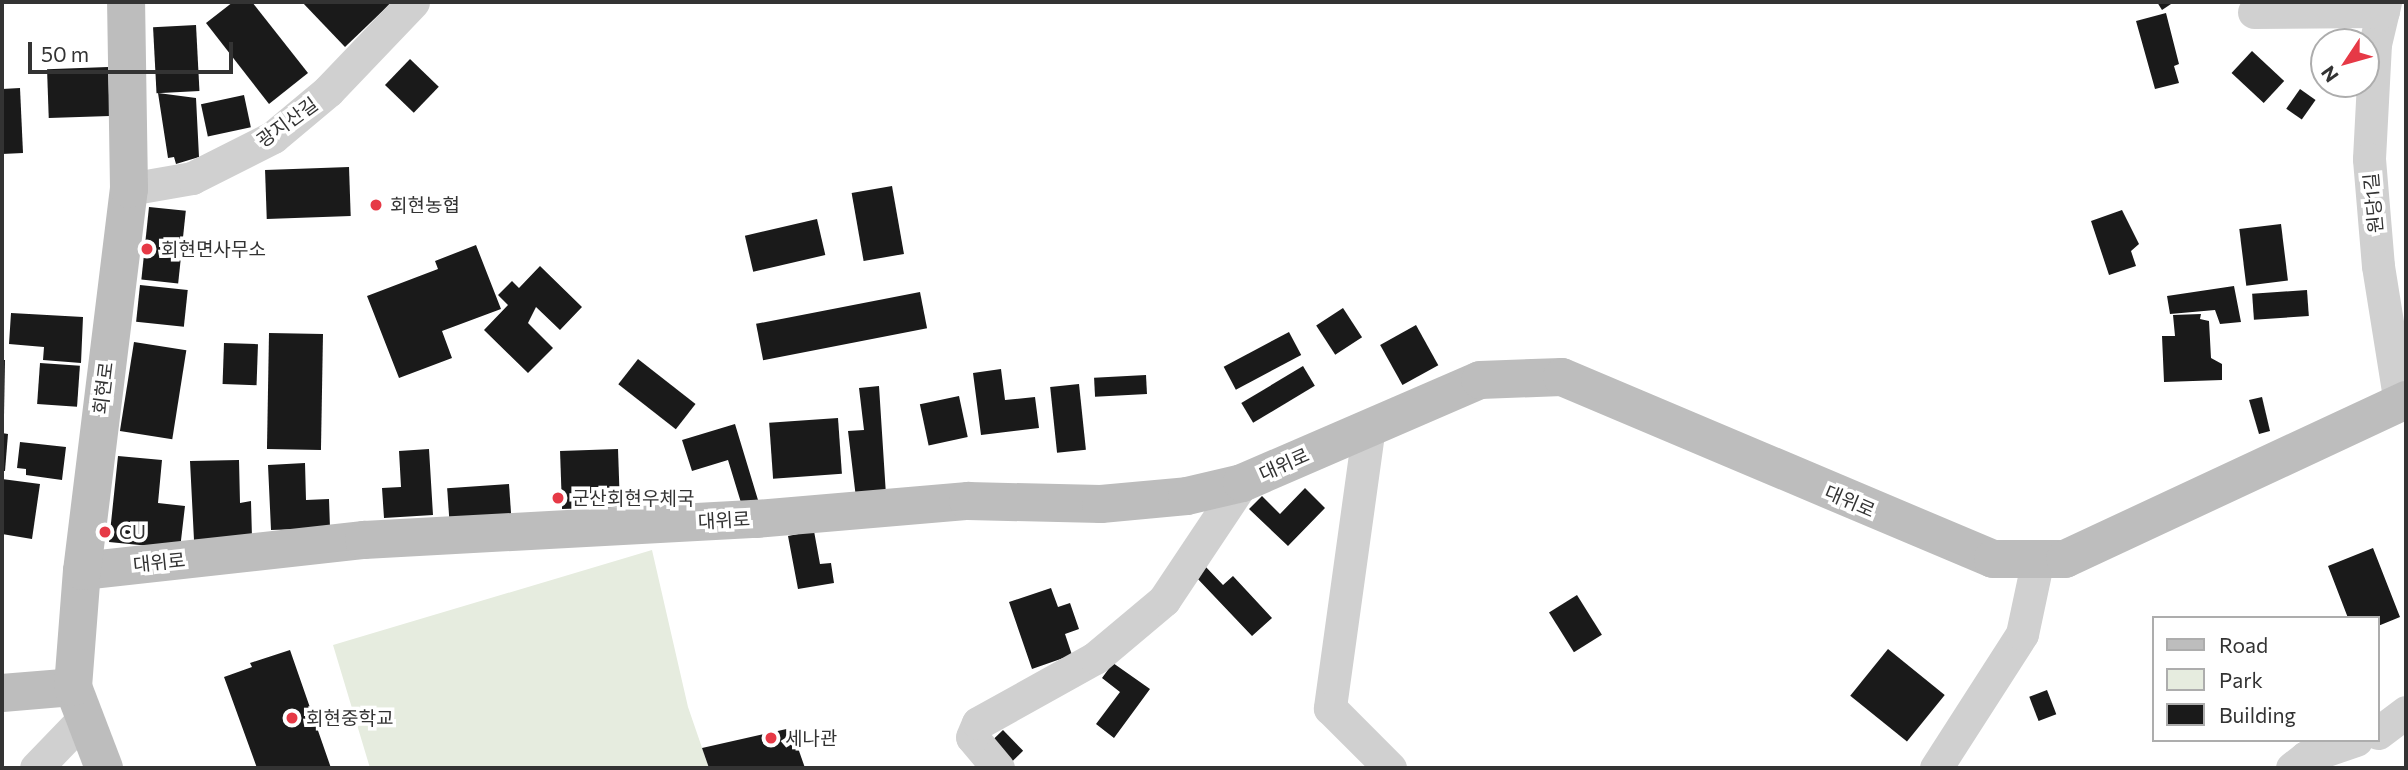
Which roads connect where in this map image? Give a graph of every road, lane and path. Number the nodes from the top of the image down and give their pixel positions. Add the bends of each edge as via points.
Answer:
1 (126, 2) edge
2 (413, 2) edge
3 (2384, 6) edge
4 (2254, 12) dead end
5 (129, 189) junction
6 (2403, 402) edge
7 (1369, 426) junction
8 (1242, 483) junction
9 (2039, 559) junction
10 (82, 571) junction
11 (2, 693) edge
12 (79, 702) junction
13 (2406, 712) edge
14 (2380, 732) edge
15 (2350, 742) edge
16 (36, 768) edge
17 (104, 768) edge
18 (998, 768) edge
19 (1390, 768) edge
20 (1936, 768) edge
21 (2292, 768) edge

1 - 5 street, 회현로
2 - 5 street, 광지산길 via 328,91 273,137 192,178
3 - 4 street
3 - 6 street, 원당1길 via 2375,44 2369,159 2378,266
5 - 10 street, 회현로
6 - 9 street, 대위로 via 2065,559
7 - 8 street, 대위로
7 - 9 street, 대위로 via 1480,380 1562,377 1945,541 1993,559
7 - 19 street via 1329,708
8 - 10 street, 대위로 via 1187,496 1101,503 968,501 756,519 364,540
8 - 18 street via 1164,600 1096,658 978,723 972,737
9 - 20 street via 2022,634
10 - 12 street, 회현로
11 - 12 street
12 - 16 street
12 - 17 street, 회현로
13 - 14 street
15 - 21 street via 2306,757

